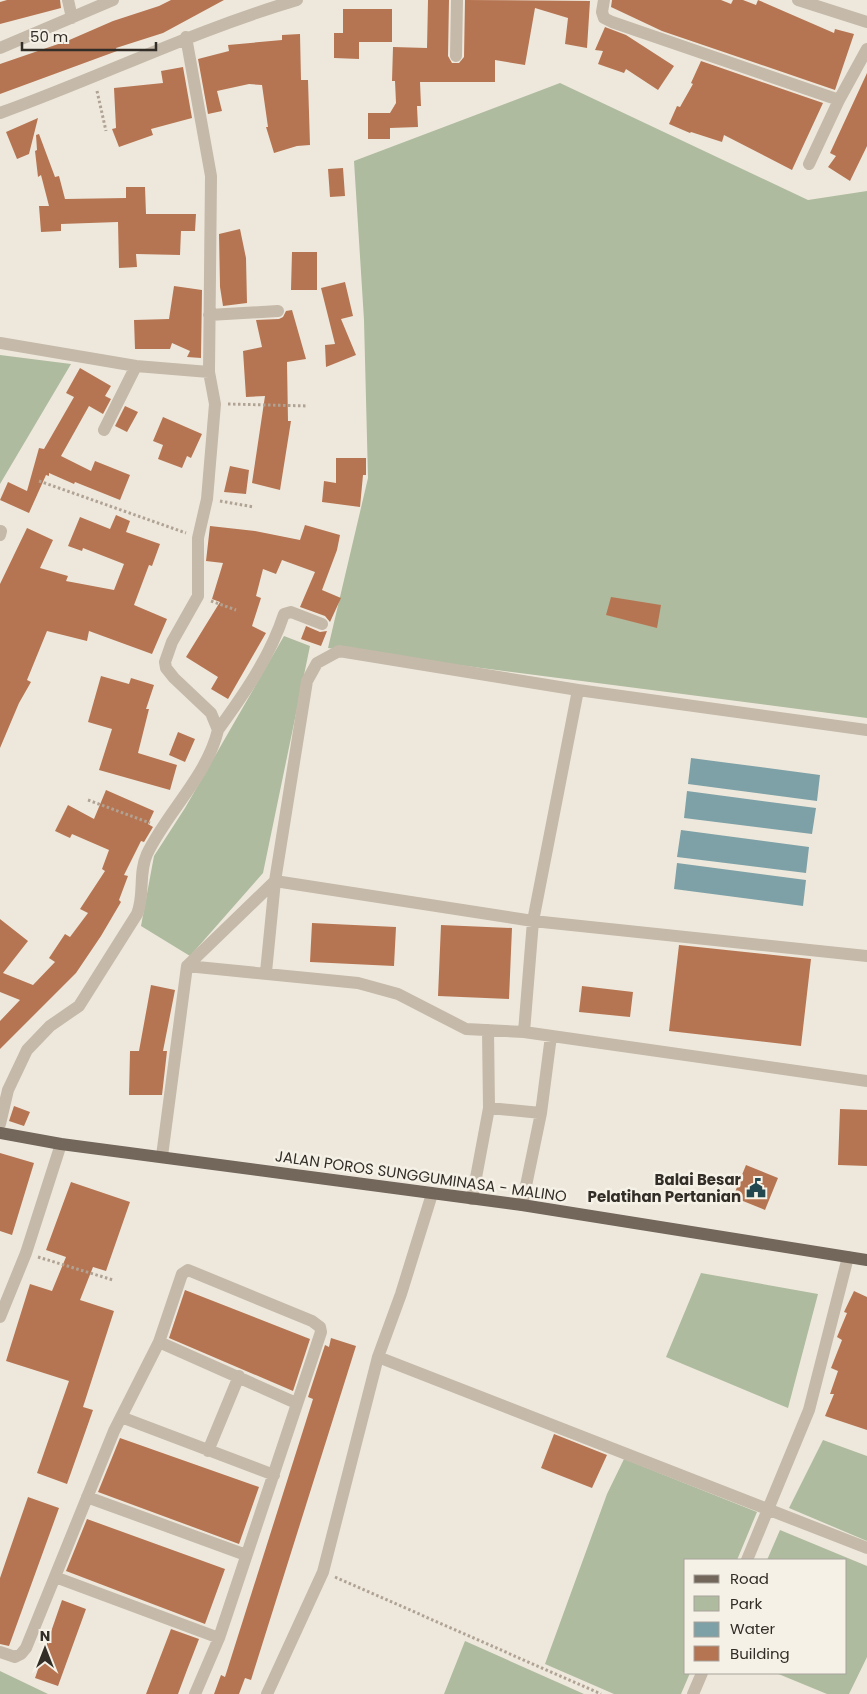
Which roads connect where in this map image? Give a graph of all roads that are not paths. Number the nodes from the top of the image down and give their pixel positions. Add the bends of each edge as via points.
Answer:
1 (68, 0) edge
2 (113, 0) edge
3 (298, 0) edge
4 (457, 0) edge
5 (604, 0) edge
6 (798, 0) edge
7 (72, 18) junction
8 (867, 22) edge
9 (186, 38) junction
10 (0, 48) edge
11 (867, 50) edge
12 (456, 56) dead end
13 (839, 100) junction
14 (0, 113) edge
15 (810, 164) dead end
16 (278, 311) dead end
17 (208, 315) junction
18 (0, 343) edge
19 (136, 366) junction
20 (209, 372) junction
21 (104, 430) dead end
22 (322, 624) dead end
23 (578, 690) junction
24 (218, 730) junction
25 (867, 730) edge
26 (275, 881) junction
27 (533, 921) junction
28 (867, 956) edge
29 (187, 966) junction
30 (266, 972) junction
31 (488, 1030) junction
32 (524, 1032) junction
33 (551, 1036) junction
34 (867, 1080) edge
35 (489, 1108) junction
36 (541, 1113) junction
37 (0, 1124) edge
38 (0, 1133) edge
39 (61, 1144) junction
40 (162, 1156) junction
41 (432, 1194) junction
42 (472, 1199) junction
43 (522, 1205) junction
44 (848, 1257) junction
45 (867, 1260) edge
46 (0, 1317) edge
47 (159, 1342) junction
48 (378, 1357) junction
49 (239, 1376) junction
50 (296, 1403) junction
51 (121, 1417) junction
52 (208, 1451) junction
53 (274, 1475) junction
54 (87, 1497) junction
55 (767, 1510) junction
56 (867, 1548) edge
57 (246, 1555) junction
58 (747, 1559) edge
59 (55, 1577) junction
60 (219, 1638) junction
61 (0, 1652) edge
62 (702, 1674) edge
63 (195, 1694) edge
64 (267, 1694) edge
65 (693, 1694) edge

1 - 7 street
2 - 7 street
3 - 9 street
4 - 12 street
5 - 13 street via 604,18 612,22
6 - 8 street
7 - 10 street
9 - 14 street via 94,78
9 - 17 street via 210,169
11 - 13 street
13 - 15 street
16 - 17 street
17 - 20 street
18 - 19 street
19 - 20 street
19 - 21 street
20 - 24 street via 215,404 207,499 198,538 198,596 172,642 165,662 174,678 211,713
22 - 24 street via 291,612 284,614 268,653
23 - 25 street
23 - 26 street via 339,651 317,663 307,680
23 - 27 street
24 - 37 street via 206,761 144,862 141,904 137,914 79,1006 50,1026 27,1050 8,1090
26 - 27 street
26 - 29 street
26 - 30 street
27 - 28 street
27 - 32 street
29 - 30 street
29 - 40 street
30 - 31 street via 358,983 398,994 466,1029
31 - 32 street
31 - 35 street
32 - 33 street
33 - 34 street
33 - 36 street
35 - 36 street
35 - 42 street
36 - 43 street
38 - 39 main road, JALAN POROS SUNGGUMINASA - MALINO
39 - 40 main road, JALAN POROS SUNGGUMINASA - MALINO
39 - 46 street via 26,1252
40 - 41 main road, JALAN POROS SUNGGUMINASA - MALINO
41 - 42 main road, JALAN POROS SUNGGUMINASA - MALINO
41 - 48 street
42 - 43 main road, JALAN POROS SUNGGUMINASA - MALINO
43 - 44 main road, JALAN POROS SUNGGUMINASA - MALINO
44 - 45 main road, JALAN POROS SUNGGUMINASA - MALINO
44 - 55 street via 810,1410
47 - 49 street
47 - 50 street via 182,1274 188,1270 312,1321 321,1332
47 - 51 street
48 - 55 street
48 - 64 street via 323,1572
49 - 50 street
49 - 52 street
50 - 53 street
51 - 52 street
51 - 54 street
52 - 53 street
53 - 57 street
54 - 57 street
54 - 59 street
55 - 56 street
55 - 58 street
57 - 60 street
59 - 60 street
59 - 61 street via 23,1652 13,1657
60 - 63 street
62 - 65 street

